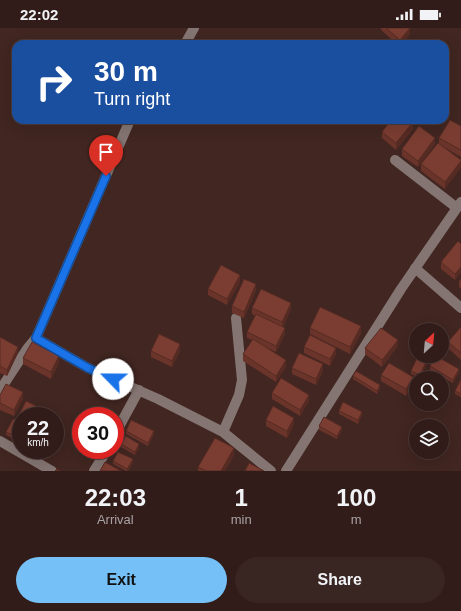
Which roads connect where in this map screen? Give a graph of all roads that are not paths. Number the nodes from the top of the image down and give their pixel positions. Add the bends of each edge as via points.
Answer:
1 (194, 28) edge
2 (187, 40) edge
3 (128, 124) edge
4 (395, 160) dead end
5 (459, 205) edge
6 (416, 268) junction
7 (461, 308) edge
8 (236, 318) edge
9 (36, 338) junction
10 (0, 390) edge
11 (139, 390) junction
12 (124, 418) edge
13 (223, 432) junction
14 (0, 441) edge
15 (101, 459) edge
16 (52, 471) edge
17 (94, 471) edge
18 (271, 471) edge
19 (286, 471) edge

1 - 2 street
3 - 9 street
4 - 5 street
5 - 6 street
6 - 7 street
6 - 19 street
8 - 13 street via 242,380 239,395
9 - 10 street
9 - 11 street via 88,368
11 - 12 street
11 - 13 street
13 - 18 street
14 - 16 street
15 - 17 street

